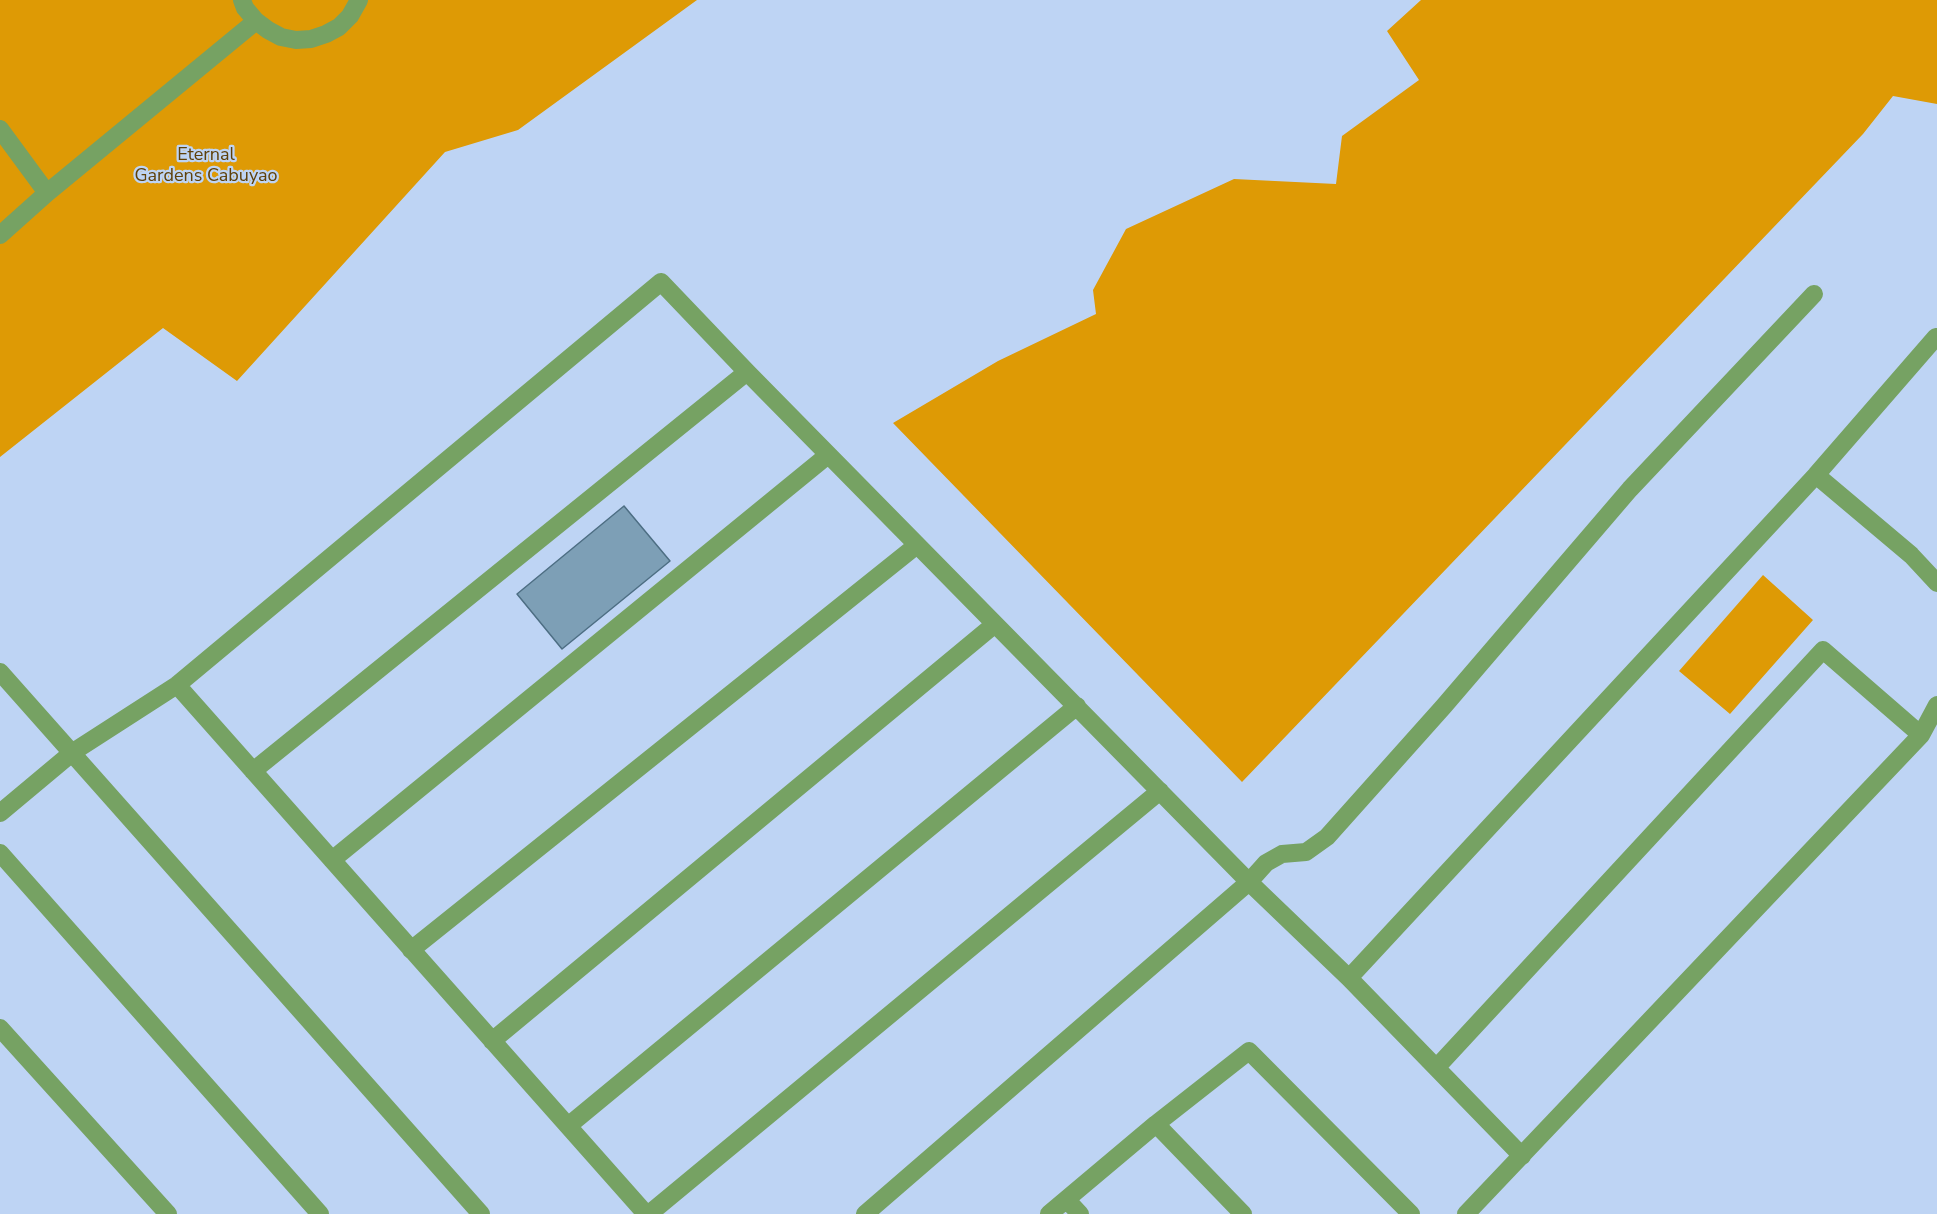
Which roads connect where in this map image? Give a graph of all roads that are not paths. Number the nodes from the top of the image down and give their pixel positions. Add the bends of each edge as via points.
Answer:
1 (242, 0) edge
2 (359, 0) edge
3 (256, 21) junction
4 (0, 129) edge
5 (47, 193) junction
6 (0, 235) edge
7 (1814, 294) dead end
8 (1936, 337) edge
9 (747, 372) junction
10 (828, 455) junction
11 (1816, 475) junction
12 (917, 545) junction
13 (1937, 584) edge
14 (995, 624) junction
15 (0, 672) edge
16 (177, 685) junction
17 (1937, 705) edge
18 (1077, 706) junction
19 (1921, 735) junction
20 (73, 752) junction
21 (253, 771) junction
22 (1160, 791) junction
23 (0, 813) edge
24 (0, 853) edge
25 (332, 860) junction
26 (1249, 882) junction
27 (411, 950) junction
28 (1348, 978) junction
29 (0, 1028) edge
30 (492, 1041) junction
31 (1437, 1067) junction
32 (1156, 1124) junction
33 (568, 1126) junction
34 (1522, 1156) junction
35 (1067, 1200) junction
36 (168, 1214) edge
37 (320, 1214) edge
38 (480, 1214) edge
39 (647, 1214) edge
40 (865, 1214) edge
41 (1049, 1214) edge
42 (1080, 1214) edge
43 (1244, 1214) edge
44 (1411, 1214) edge
45 (1466, 1214) edge

1 - 3 street
2 - 3 street via 339,27 311,39 281,37
3 - 5 street
4 - 5 street
5 - 6 street
7 - 26 street via 1630,489 1327,837 1306,852 1282,854 1266,863
8 - 11 street
9 - 10 street
9 - 16 street via 661,282
9 - 21 street
10 - 12 street
10 - 25 street
11 - 13 street via 1911,555
11 - 28 street
12 - 14 street
12 - 27 street
14 - 18 street
14 - 30 street
15 - 20 street
16 - 20 street
16 - 21 street
17 - 19 street
18 - 22 street
18 - 33 street
19 - 31 street via 1823,650
19 - 34 street
20 - 23 street
20 - 38 street
21 - 25 street
22 - 26 street
22 - 39 street
24 - 37 street
25 - 27 street
26 - 28 street
26 - 40 street
27 - 30 street
28 - 31 street
29 - 36 street
30 - 33 street
31 - 34 street
32 - 35 street
32 - 43 street
32 - 44 street via 1249,1051
33 - 39 street
34 - 45 street
35 - 41 street
35 - 42 street

